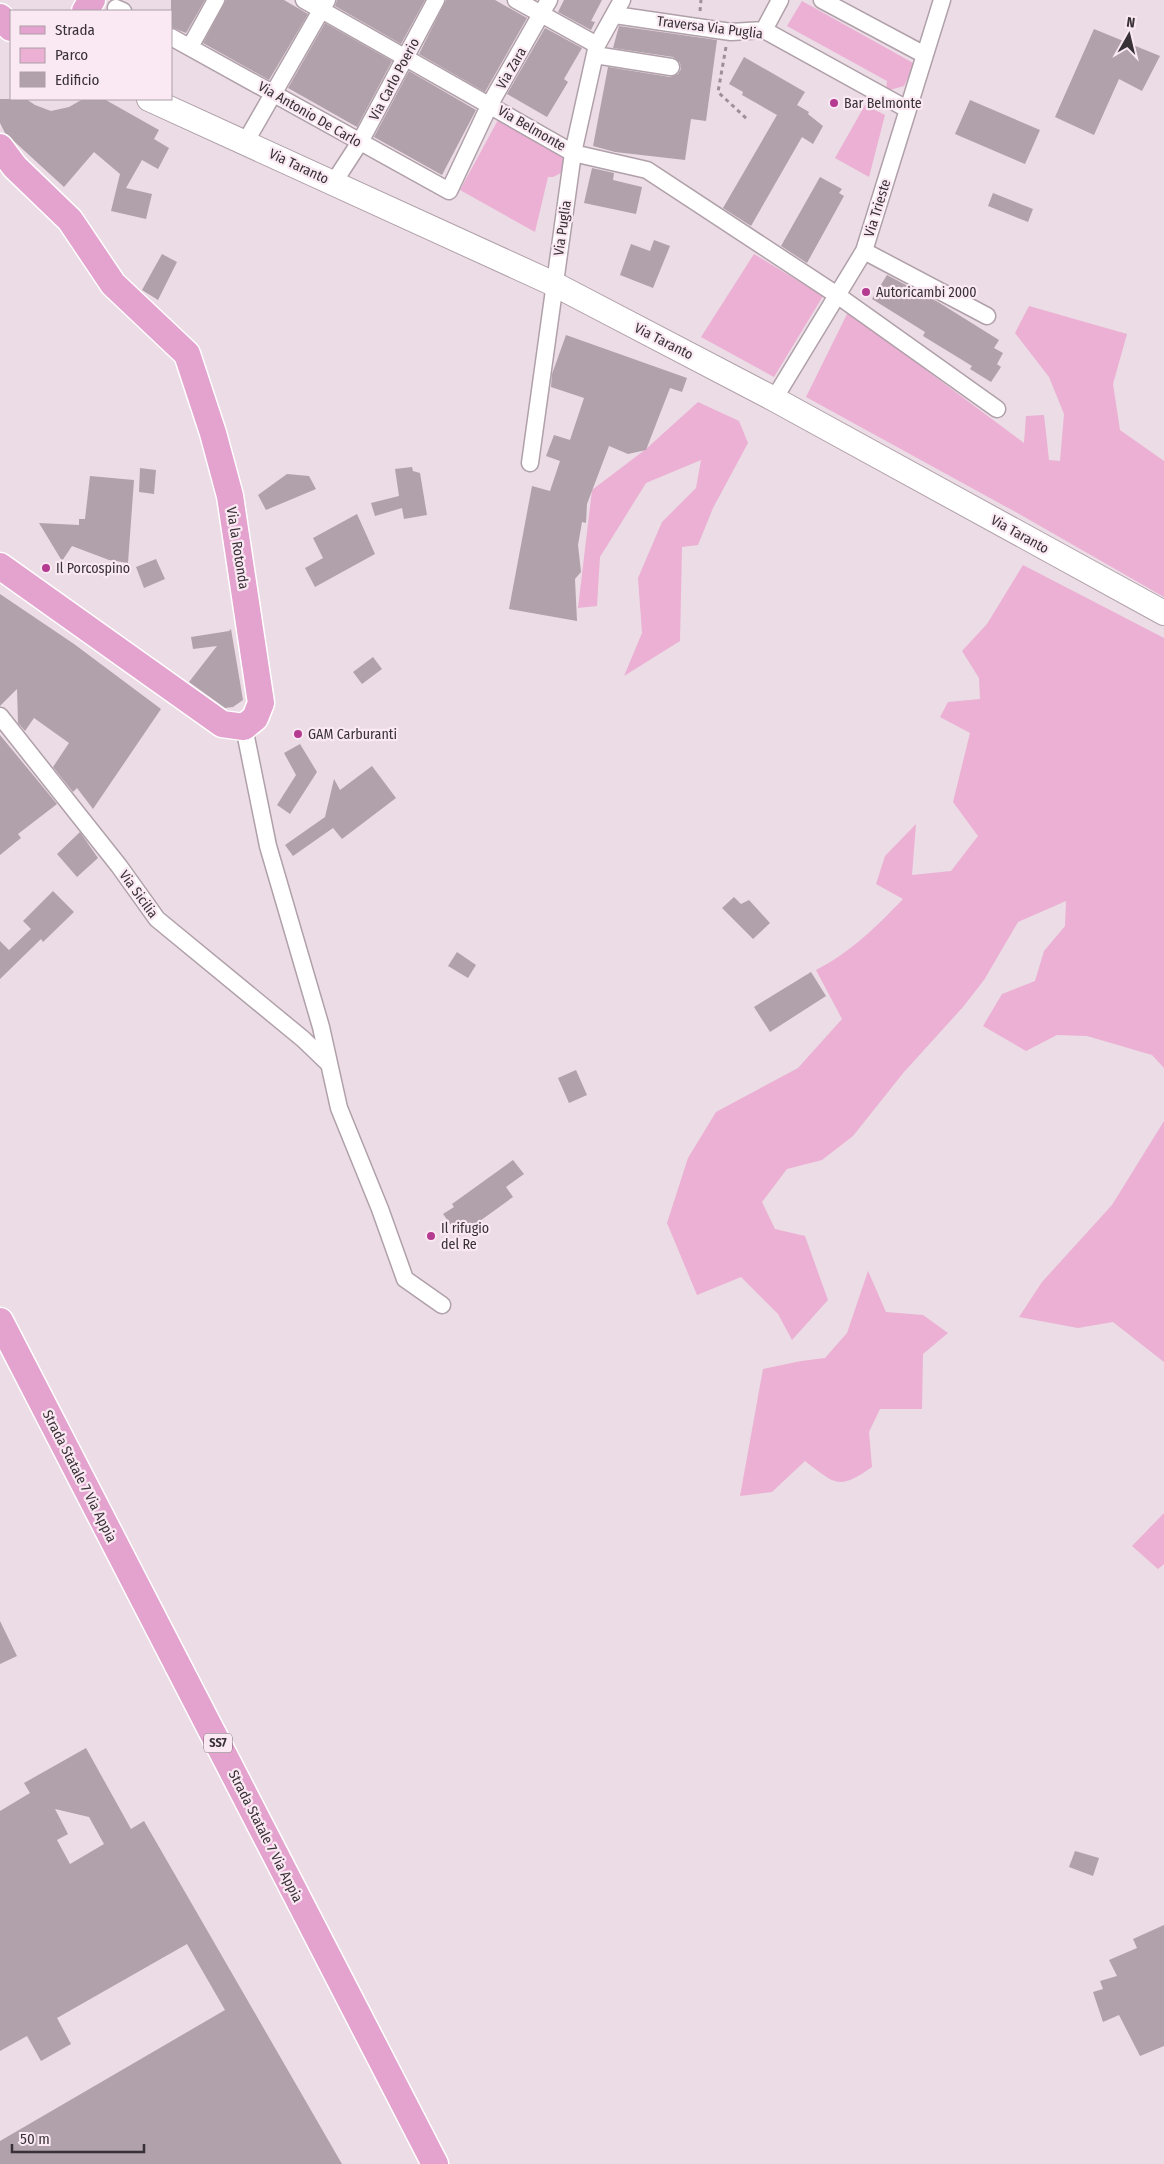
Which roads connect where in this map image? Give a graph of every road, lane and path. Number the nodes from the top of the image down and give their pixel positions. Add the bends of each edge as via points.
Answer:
1 (216, 0) edge
2 (304, 0) edge
3 (436, 0) edge
4 (516, 0) edge
5 (780, 0) edge
6 (822, 0) edge
7 (955, 0) edge
8 (940, 4) edge
9 (324, 5) edge
10 (111, 6) edge
11 (546, 7) edge
12 (618, 7) edge
13 (90, 10) edge
14 (0, 17) edge
15 (10, 27) edge
16 (764, 30) junction
17 (172, 38) edge
18 (190, 47) junction
19 (596, 50) junction
20 (724, 50) dead end
21 (924, 54) junction
22 (405, 57) junction
23 (671, 66) dead end
24 (276, 94) junction
25 (151, 100) edge
26 (490, 104) junction
27 (907, 109) junction
28 (748, 120) dead end
29 (246, 142) junction
30 (360, 142) junction
31 (0, 147) edge
32 (573, 152) junction
33 (334, 182) junction
34 (449, 191) joint
35 (864, 251) junction
36 (554, 284) junction
37 (838, 295) junction
38 (987, 316) dead end
39 (774, 399) junction
40 (997, 409) dead end
41 (530, 463) dead end
42 (0, 566) edge
43 (1164, 613) edge
44 (0, 716) edge
45 (244, 727) junction
46 (329, 1064) junction
47 (442, 1305) dead end
48 (0, 1321) edge
49 (435, 2164) edge

1 - 18 street
2 - 9 street, Via Belmonte
3 - 22 street, Via Carlo Poerio
4 - 11 street
5 - 16 street
6 - 21 street
7 - 8 street
8 - 21 street, Via Trieste
9 - 22 street, Via Belmonte
9 - 24 street
10 - 13 main road
11 - 19 street
11 - 26 street, Via Zara
12 - 16 street, Traversa Via Puglia via 731,32
12 - 19 street, Via Puglia
14 - 15 main road
16 - 27 street, Traversa Via Puglia
17 - 18 street, Via Antonio De Carlo
18 - 24 street, Via Antonio De Carlo
19 - 23 street
19 - 32 street, Via Puglia
20 - 28 path via 718,92
21 - 27 street, Via Trieste
22 - 26 street, Via Belmonte
22 - 30 street, Via Carlo Poerio
24 - 29 street
24 - 30 street, Via Antonio De Carlo
25 - 29 street, Via Taranto
26 - 32 street, Via Belmonte
26 - 34 street, Via Zara
27 - 35 street, Via Trieste
29 - 33 street, Via Taranto
30 - 33 street, Via Carlo Poerio
30 - 34 street, Via Antonio De Carlo
31 - 45 main road, Via la Rotonda via 15,167 70,220 113,284 187,354 230,496 261,704 255,718
32 - 36 street, Via Puglia
32 - 37 street, Via Belmonte via 647,170
33 - 36 street, Via Taranto
35 - 37 street, Via Trieste
35 - 38 street
36 - 39 street, Via Taranto
36 - 41 street, Via Puglia
37 - 39 street, Via Trieste
37 - 40 street, Via Belmonte
39 - 43 street, Via Taranto
42 - 45 main road via 222,724
44 - 46 street, Via Sicilia via 79,814 157,919
45 - 46 street via 268,846
46 - 47 street via 339,1108 405,1279
48 - 49 main road, Strada Statale 7 Via Appia / SS7

